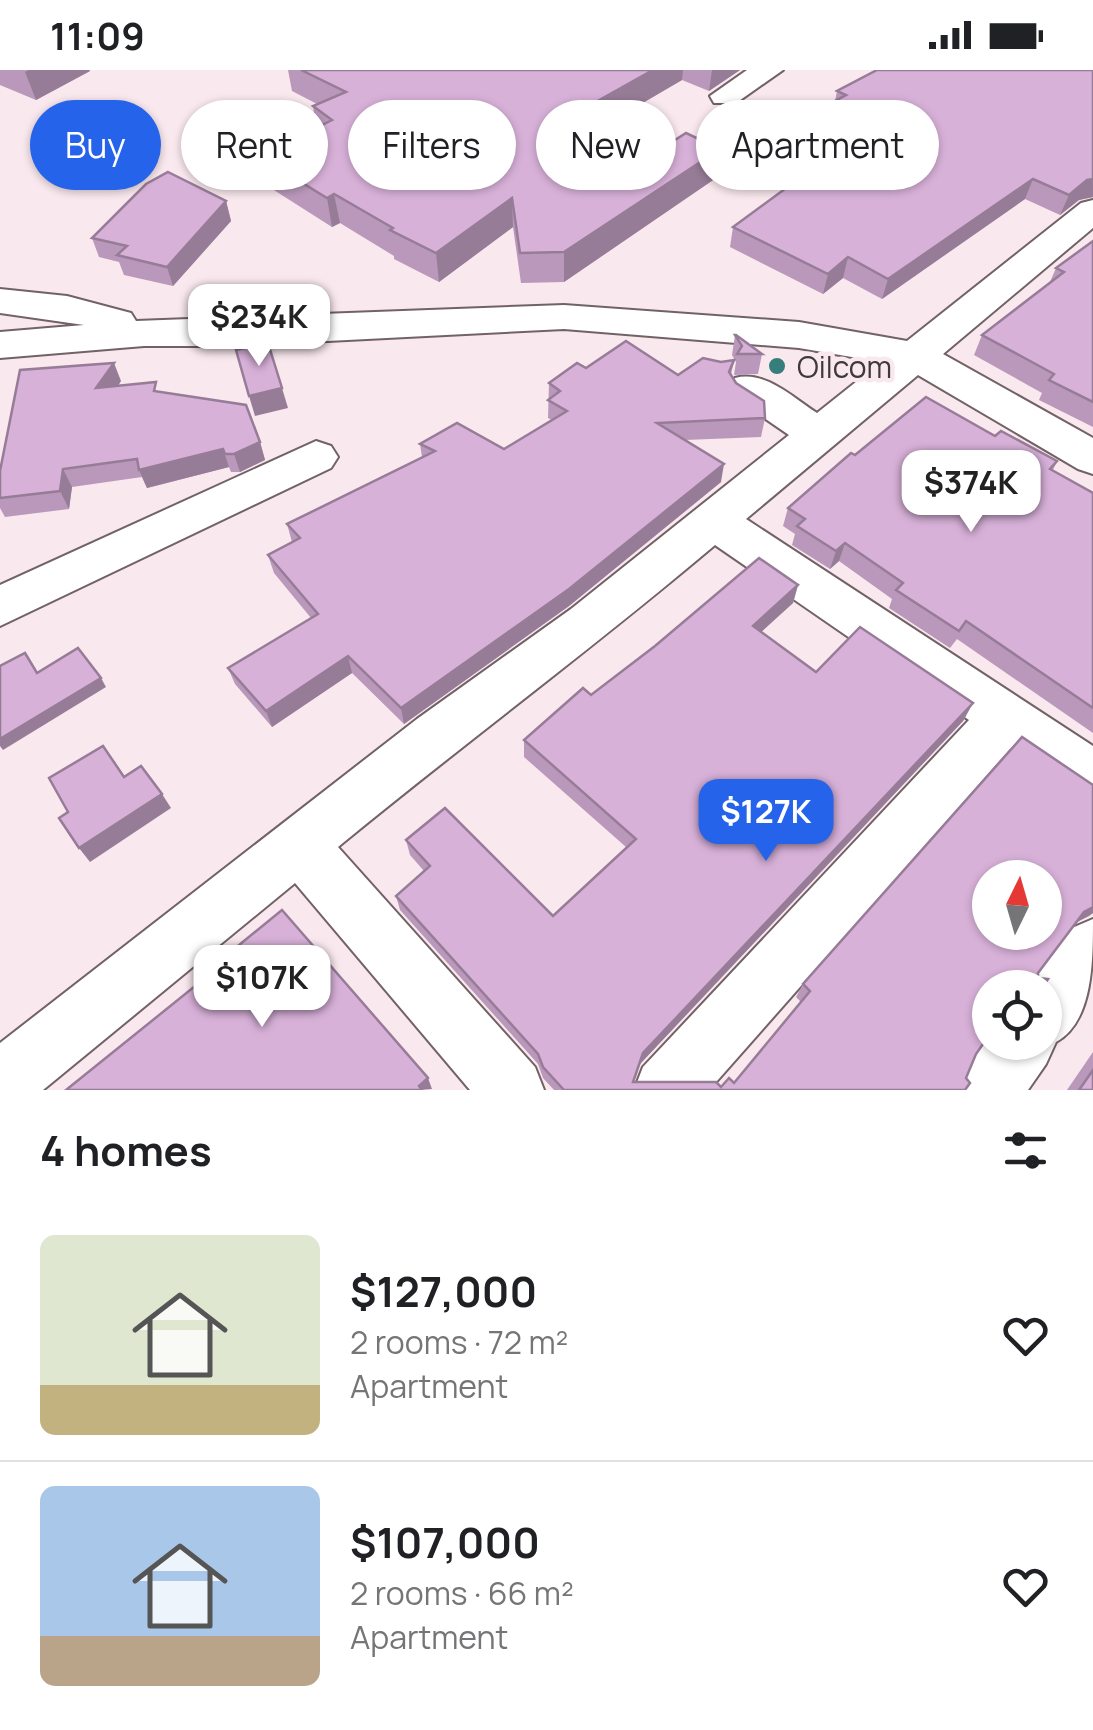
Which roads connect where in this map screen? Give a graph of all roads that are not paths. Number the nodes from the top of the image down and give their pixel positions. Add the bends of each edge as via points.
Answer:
1 (768, 70) edge
2 (725, 96) dead end
3 (1082, 232) edge
4 (0, 301) edge
5 (690, 324) junction
6 (144, 333) junction
7 (0, 345) edge
8 (915, 355) junction
9 (818, 434) junction
10 (316, 457) dead end
11 (1093, 458) edge
12 (713, 520) junction
13 (0, 607) edge
14 (1006, 716) junction
15 (1093, 776) edge
16 (298, 844) junction
17 (1093, 949) edge
18 (1062, 992) edge
19 (1011, 1060) edge
20 (0, 1084) edge
21 (512, 1090) edge
22 (666, 1090) edge
23 (989, 1090) edge

1 - 2 street
3 - 8 street
4 - 6 street via 98,315
5 - 6 street via 564,318
5 - 8 street
5 - 9 street via 705,356
6 - 7 street
8 - 9 street
8 - 11 street
9 - 12 street
10 - 13 street
12 - 14 street
12 - 16 street
14 - 15 street
14 - 22 street
16 - 20 street
16 - 21 street
17 - 18 street
19 - 23 street

